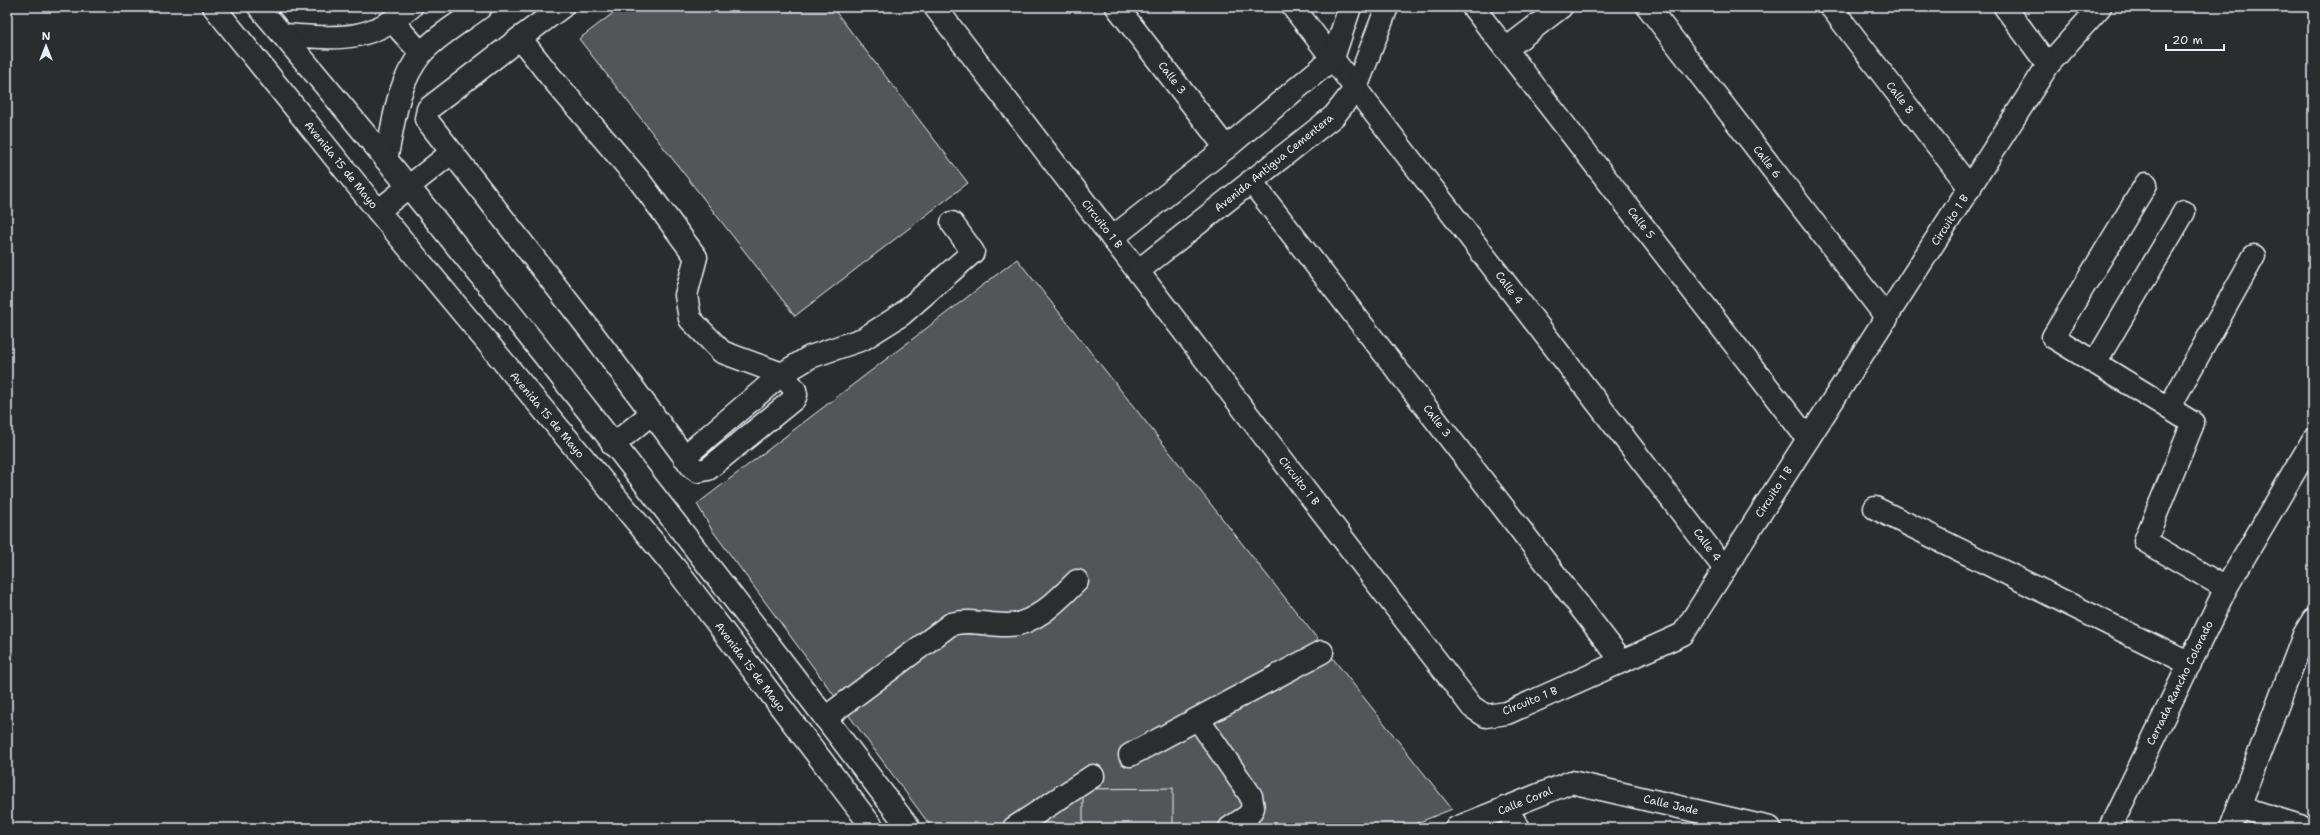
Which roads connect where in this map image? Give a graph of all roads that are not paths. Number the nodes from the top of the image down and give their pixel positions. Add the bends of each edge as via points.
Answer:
1 (214, 7) edge
2 (259, 7) edge
3 (411, 7) edge
4 (562, 7) edge
5 (935, 7) edge
6 (1117, 7) edge
7 (1293, 7) edge
8 (1350, 7) edge
9 (1387, 7) edge
10 (1473, 7) edge
11 (1561, 7) edge
12 (1648, 7) edge
13 (1831, 7) edge
14 (2004, 7) edge
15 (2100, 7) edge
16 (477, 8) edge
17 (393, 22) junction
18 (283, 35) junction
19 (520, 38) junction
20 (1506, 49) junction
21 (421, 53) junction
22 (1333, 58) junction
23 (2048, 65) junction
24 (1356, 88) junction
25 (1226, 148) junction
26 (452, 153) junction
27 (386, 160) junction
28 (1251, 181) junction
29 (2146, 184) dead end
30 (408, 188) junction
31 (1970, 188) junction
32 (378, 211) junction
33 (2184, 212) dead end
34 (952, 223) dead end
35 (1112, 238) junction
36 (2254, 256) dead end
37 (1138, 271) junction
38 (1887, 318) junction
39 (2095, 363) junction
40 (782, 374) junction
41 (2169, 408) junction
42 (652, 413) junction
43 (1808, 439) junction
44 (2313, 440) edge
45 (613, 444) junction
46 (1875, 508) dead end
47 (696, 549) junction
48 (675, 568) junction
49 (1725, 569) junction
50 (1077, 581) dead end
51 (2226, 588) junction
52 (2313, 620) edge
53 (1322, 652) dead end
54 (1622, 661) junction
55 (2190, 664) junction
56 (825, 718) junction
57 (1198, 719) junction
58 (1130, 755) dead end
59 (1093, 776) dead end
60 (1571, 782) joint
61 (2239, 807) junction
62 (1505, 808) junction
63 (873, 828) edge
64 (909, 828) edge
65 (1014, 828) edge
66 (1230, 828) edge
67 (1456, 828) edge
68 (1519, 828) edge
69 (1770, 828) edge
70 (2110, 828) edge
71 (2231, 828) edge
72 (2306, 828) edge

1 - 32 street, Avenida 15 de Mayo
2 - 18 street
3 - 17 street
4 - 19 street
5 - 35 street, Circuito 1 B
6 - 25 street, Calle 3
7 - 22 street, Calle 4
8 - 22 street
9 - 24 street, Avenida Antigua Cementera
10 - 20 street, Calle 5
11 - 20 street
12 - 38 street, Calle 6
13 - 31 street, Calle 8
14 - 23 street
15 - 23 street, Circuito 1 B
16 - 21 street
17 - 18 street via 371,32 340,39
17 - 21 street
18 - 27 street
19 - 26 street via 428,109 426,119
19 - 40 street via 639,180 696,257 686,295 690,319 722,352
20 - 43 street, Calle 5
21 - 27 street via 406,77 396,104
22 - 24 street, Calle 4
22 - 25 street
23 - 31 street, Circuito 1 B
24 - 28 street, Avenida Antigua Cementera via 1334,116
24 - 49 street, Calle 4
25 - 35 street
26 - 30 street
26 - 42 street
27 - 30 street
28 - 37 street, Avenida Antigua Cementera
28 - 54 street, Calle 3
29 - 39 street via 2053,337
30 - 32 street
30 - 45 street
31 - 38 street, Circuito 1 B
32 - 48 street, Avenida 15 de Mayo
33 - 39 street
34 - 40 street via 973,252 894,318 863,338 810,357
35 - 37 street, Circuito 1 B
36 - 41 street
37 - 54 street, Circuito 1 B via 1472,707 1486,716 1507,712
38 - 43 street, Circuito 1 B
39 - 41 street
40 - 42 street via 795,390 794,399 708,469 698,471 692,467
41 - 51 street via 2193,422 2144,541
42 - 45 street
43 - 49 street, Circuito 1 B
44 - 51 street, Cerrada Rancho Colorado
45 - 47 street
46 - 55 street
47 - 48 street
47 - 56 street
48 - 63 street, Avenida 15 de Mayo
49 - 54 street, Circuito 1 B via 1683,634
50 - 56 street via 1058,600 1028,620 1008,625 964,620 951,624
51 - 55 street, Cerrada Rancho Colorado
52 - 61 street via 2304,635
53 - 57 street
55 - 70 street, Cerrada Rancho Colorado
56 - 64 street
57 - 58 street
57 - 66 street via 1251,796 1253,808 1248,816
59 - 65 street
60 - 62 street, Calle Coral
60 - 69 street, Calle Jade
61 - 71 street
61 - 72 street
62 - 67 street, Calle Coral
62 - 68 street

